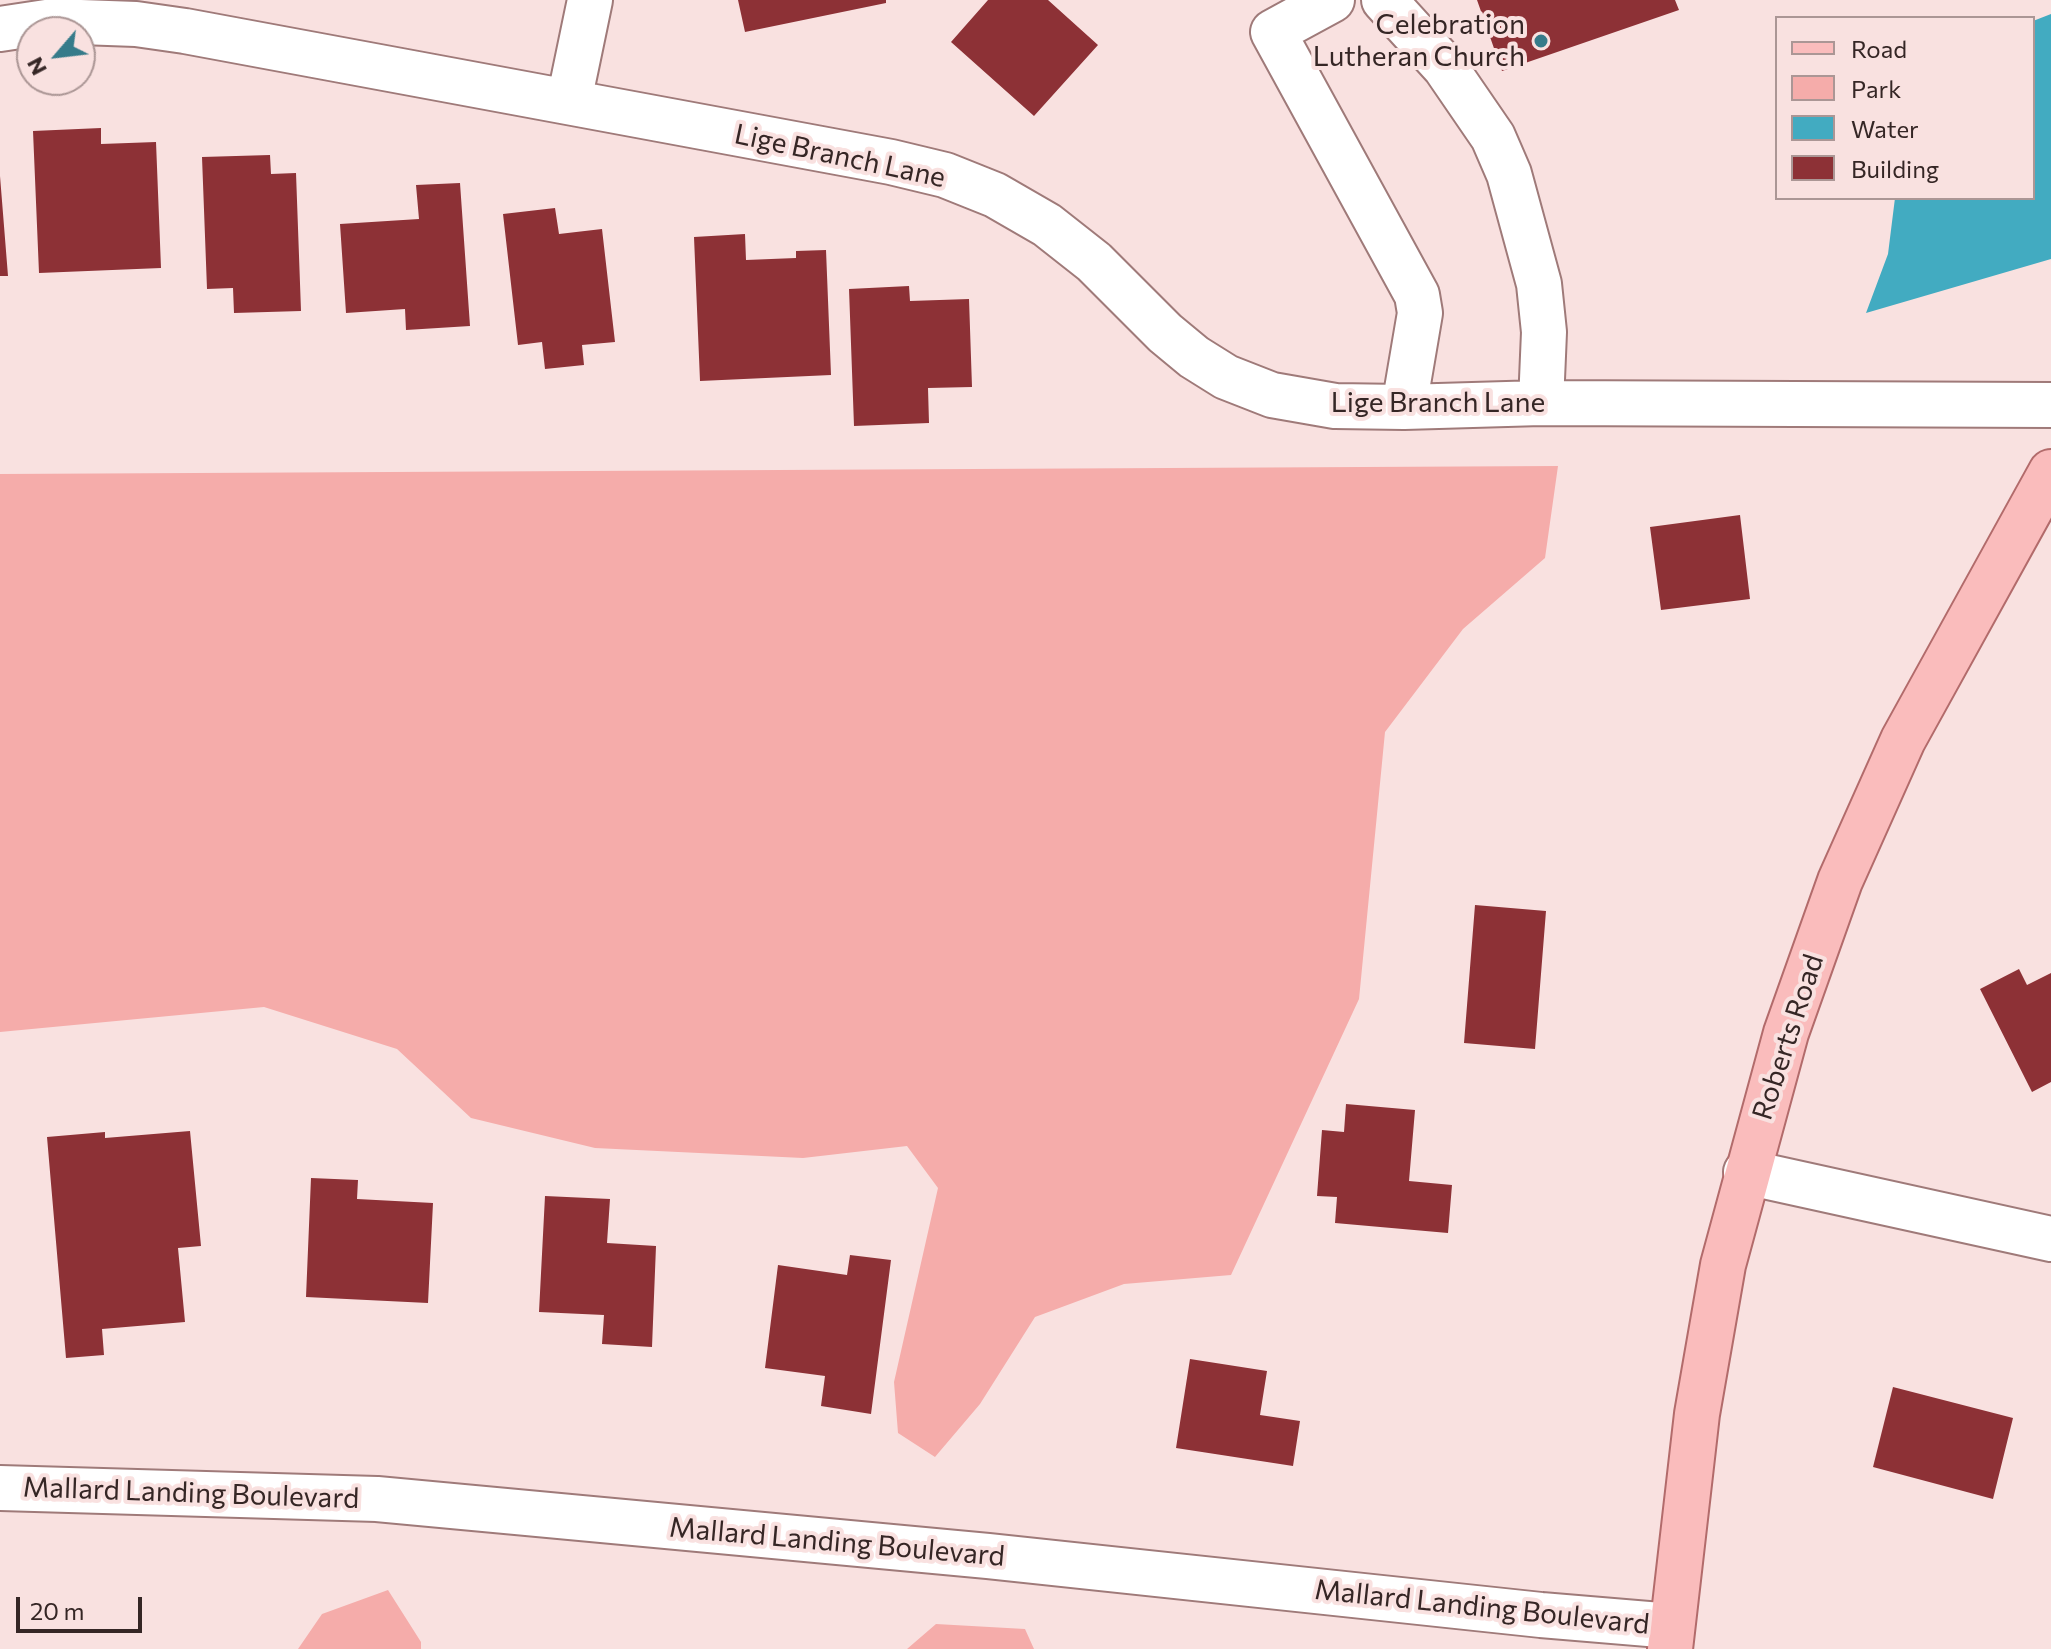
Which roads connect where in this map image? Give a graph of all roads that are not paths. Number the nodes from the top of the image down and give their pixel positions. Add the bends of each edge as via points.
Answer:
1 (590, 0) edge
2 (1332, 0) edge
3 (1384, 0) edge
4 (1264, 16) edge
5 (0, 29) edge
6 (569, 101) junction
7 (1541, 403) junction
8 (2051, 405) edge
9 (1404, 407) junction
10 (2051, 472) edge
11 (1746, 1172) junction
12 (2051, 1239) edge
13 (0, 1488) edge
14 (1671, 1637) edge

1 - 6 street
2 - 4 street
3 - 7 street via 1445,67 1493,137 1509,174 1539,284 1544,332
4 - 9 street via 1417,295 1420,313
5 - 6 street, Lige Branch Lane via 53,21 136,24
6 - 9 street, Lige Branch Lane via 945,175 995,195 1047,225 1094,262 1165,333 1226,377 1272,395 1335,406
7 - 8 street, Lige Branch Lane
7 - 9 street, Lige Branch Lane
10 - 11 main road, Roberts Road via 1903,740 1840,881 1786,1033
11 - 12 street
11 - 14 main road, Roberts Road via 1723,1265 1697,1414
13 - 14 street, Mallard Landing Boulevard via 377,1499 988,1556

